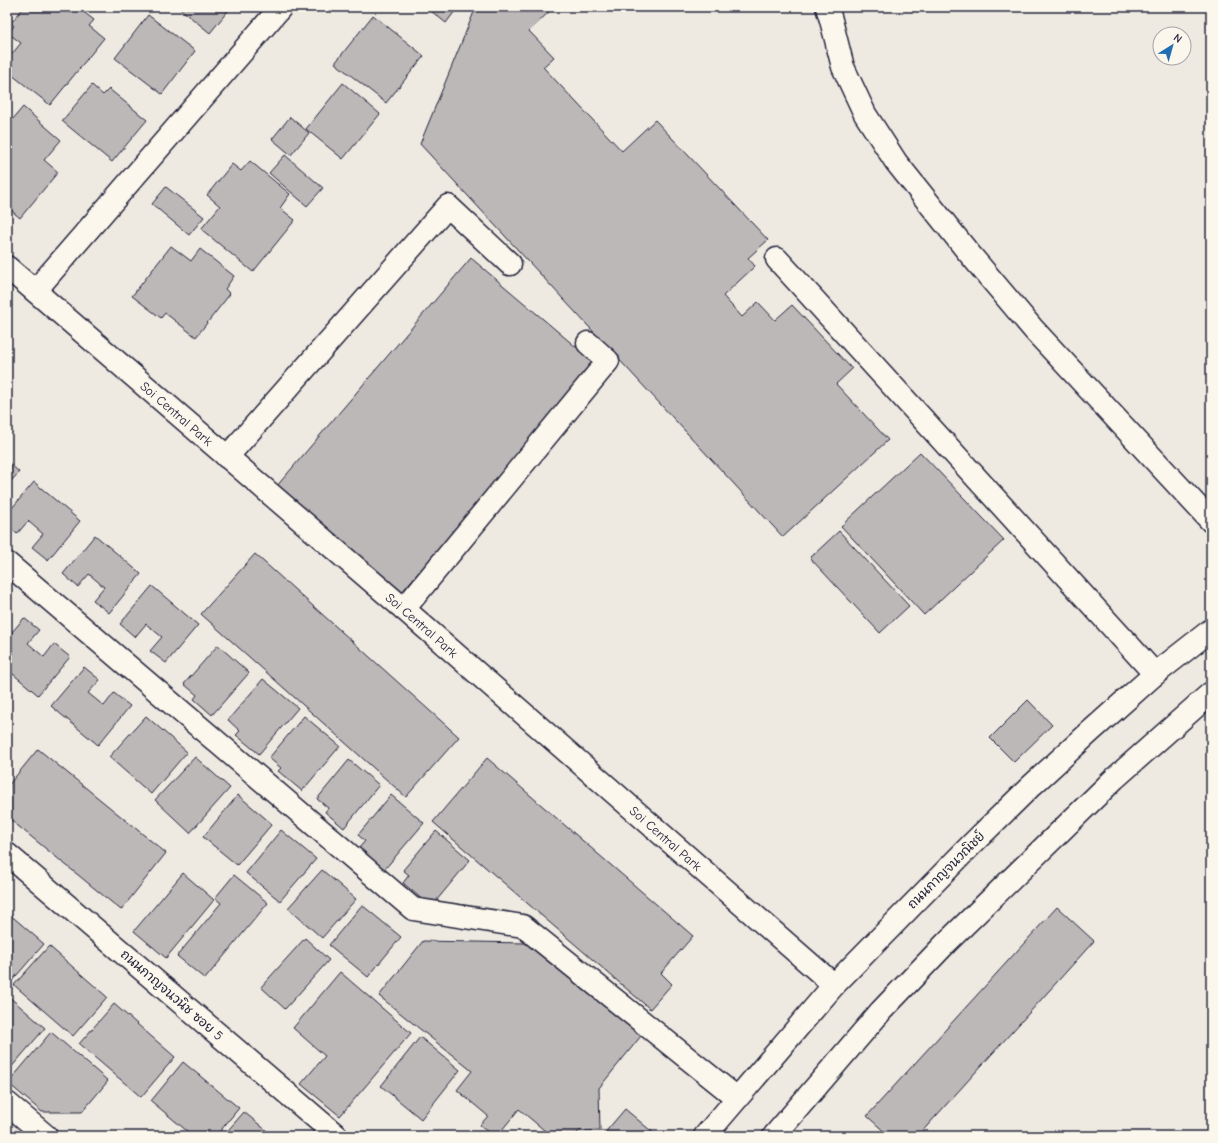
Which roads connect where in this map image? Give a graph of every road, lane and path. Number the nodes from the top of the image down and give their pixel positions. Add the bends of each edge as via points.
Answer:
1 (281, 7) edge
2 (827, 7) edge
3 (777, 259) dead end
4 (510, 264) dead end
5 (7, 267) edge
6 (35, 291) junction
7 (588, 343) dead end
8 (227, 457) junction
9 (1211, 521) edge
10 (7, 563) edge
11 (404, 609) junction
12 (1211, 630) edge
13 (1155, 674) junction
14 (1211, 693) edge
15 (7, 854) edge
16 (834, 985) junction
17 (737, 1098) junction
18 (7, 1103) edge
19 (44, 1135) edge
20 (337, 1136) edge
21 (705, 1136) edge
22 (774, 1136) edge

1 - 6 street
2 - 9 street via 843,68 865,114 896,162 1034,330
3 - 13 street
4 - 8 street via 448,206
5 - 6 street, Soi Central Park
6 - 8 street, Soi Central Park
7 - 11 street via 608,361
8 - 11 street, Soi Central Park
10 - 17 street via 413,909 523,926
11 - 16 street, Soi Central Park
12 - 13 street, ถนนกาญจนวณิชย์
13 - 16 street, ถนนกาญจนวณิชย์ via 1035,782 972,843
14 - 22 street via 1114,780 947,942 881,1011
15 - 20 street, ถนนกาญจนวนิช ซอย 5
16 - 17 street, ถนนกาญจนวณิชย์
17 - 21 street, ถนนกาญจนวณิชย์
18 - 19 street

